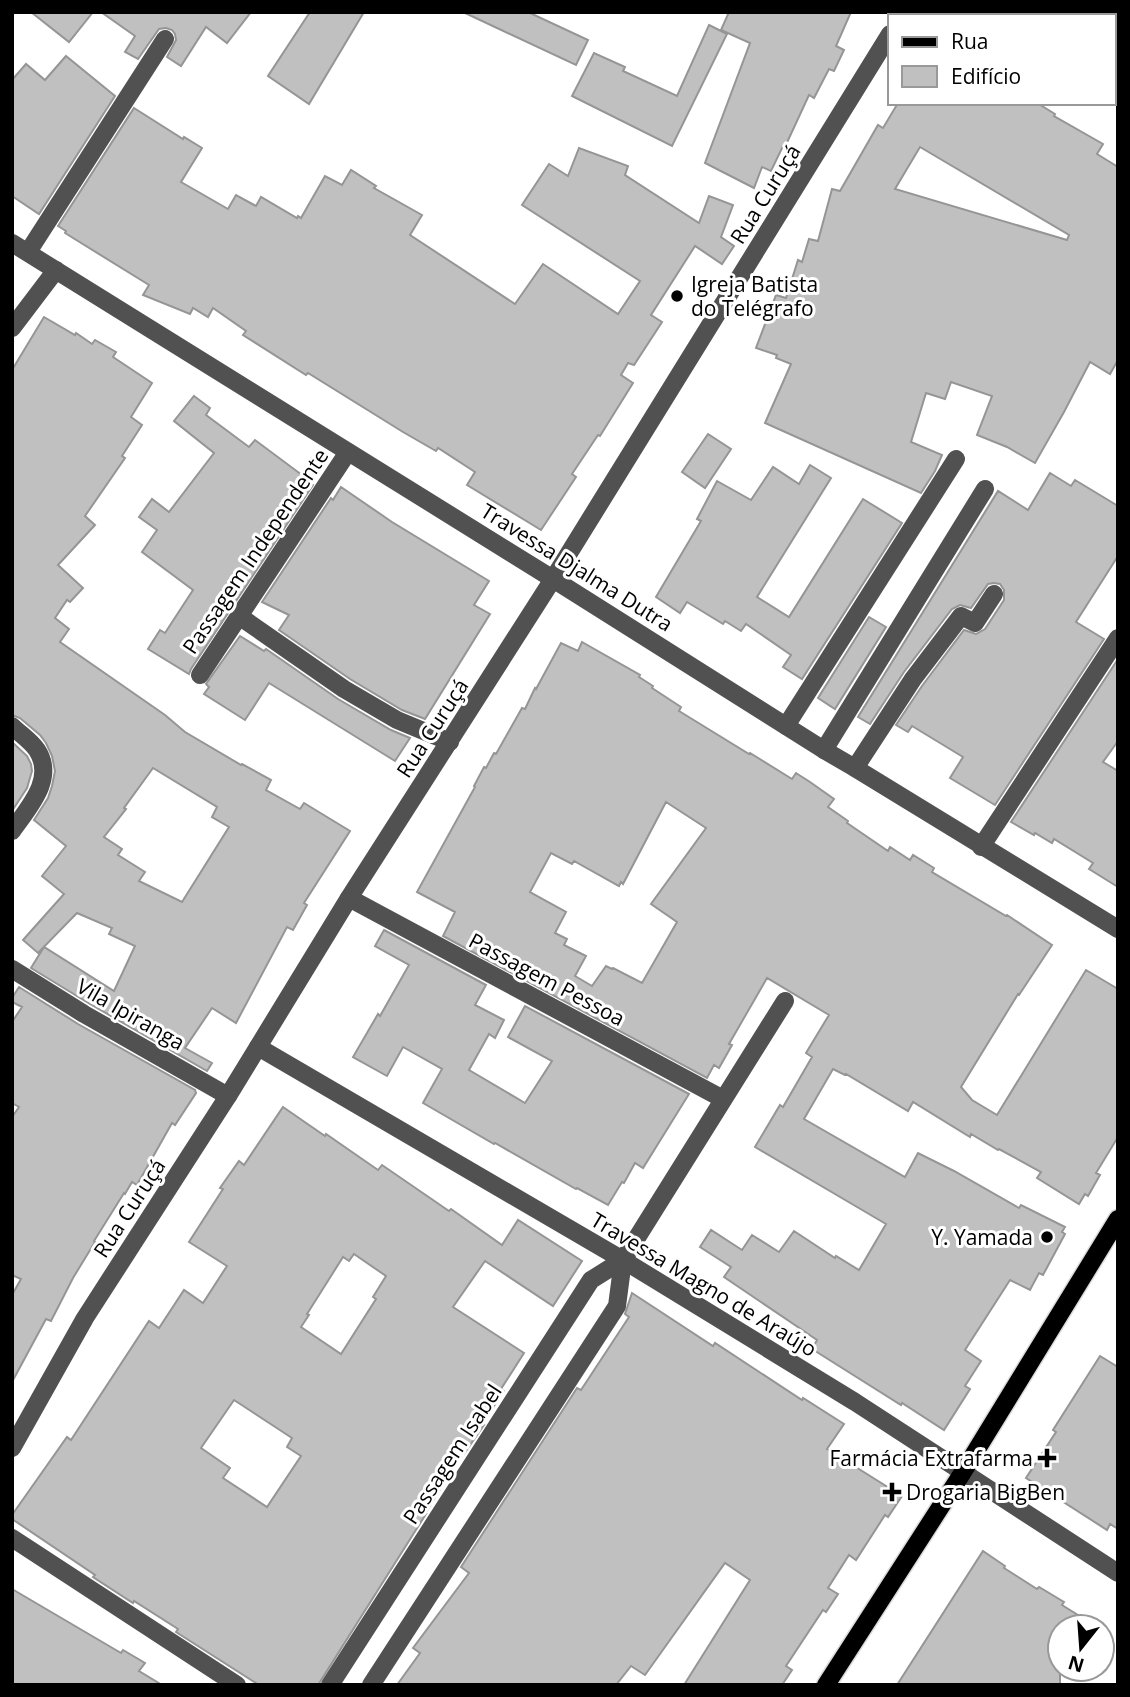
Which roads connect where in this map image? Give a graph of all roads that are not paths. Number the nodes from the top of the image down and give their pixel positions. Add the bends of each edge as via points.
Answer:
1 (888, 37) edge
2 (165, 39) dead end
3 (12, 243) edge
4 (28, 252) junction
5 (56, 270) junction
6 (12, 328) edge
7 (348, 452) junction
8 (956, 459) dead end
9 (985, 489) dead end
10 (553, 579) junction
11 (994, 594) dead end
12 (239, 616) junction
13 (1118, 638) edge
14 (200, 675) dead end
15 (12, 726) edge
16 (786, 726) junction
17 (450, 742) junction
18 (824, 750) junction
19 (855, 768) junction
20 (12, 831) edge
21 (981, 847) junction
22 (349, 898) junction
23 (1118, 929) edge
24 (12, 969) edge
25 (785, 1001) dead end
26 (258, 1046) junction
27 (228, 1096) junction
28 (723, 1099) junction
29 (1118, 1219) edge
30 (623, 1260) junction
31 (12, 1448) edge
32 (963, 1472) junction
33 (12, 1538) edge
34 (1118, 1573) edge
35 (237, 1685) edge
36 (330, 1685) edge
37 (371, 1685) edge
38 (826, 1685) edge

1 - 10 street, Rua Curuçá
2 - 4 street
3 - 4 street, Travessa Djalma Dutra
4 - 5 street, Travessa Djalma Dutra
5 - 6 street
5 - 7 street, Travessa Djalma Dutra
7 - 10 street, Travessa Djalma Dutra
7 - 12 street, Passagem Independente
8 - 16 street
9 - 18 street
10 - 16 street, Travessa Djalma Dutra
10 - 17 street, Rua Curuçá
11 - 19 street via 975,623 961,616
12 - 14 street, Passagem Independente
12 - 17 street via 344,689 397,720
13 - 21 street
15 - 20 street via 37,749 43,765 43,781
16 - 18 street, Travessa Djalma Dutra
17 - 22 street, Rua Curuçá
18 - 19 street, Travessa Djalma Dutra
19 - 21 street, Travessa Djalma Dutra
21 - 23 street, Travessa Djalma Dutra
22 - 26 street, Rua Curuçá
22 - 28 street, Passagem Pessoa
24 - 27 street, Vila Ipiranga
25 - 28 street, Passagem Isabel
26 - 27 street, Rua Curuçá
26 - 30 street, Travessa Magno de Araújo
27 - 31 street, Rua Curuçá via 85,1318
28 - 30 street, Passagem Isabel
29 - 32 main road
30 - 32 street, Travessa Magno de Araújo
30 - 36 street, Passagem Isabel via 591,1280
30 - 37 street, Passagem Isabel via 617,1306
32 - 34 street, Travessa Magno de Araújo
32 - 38 main road
33 - 35 street

